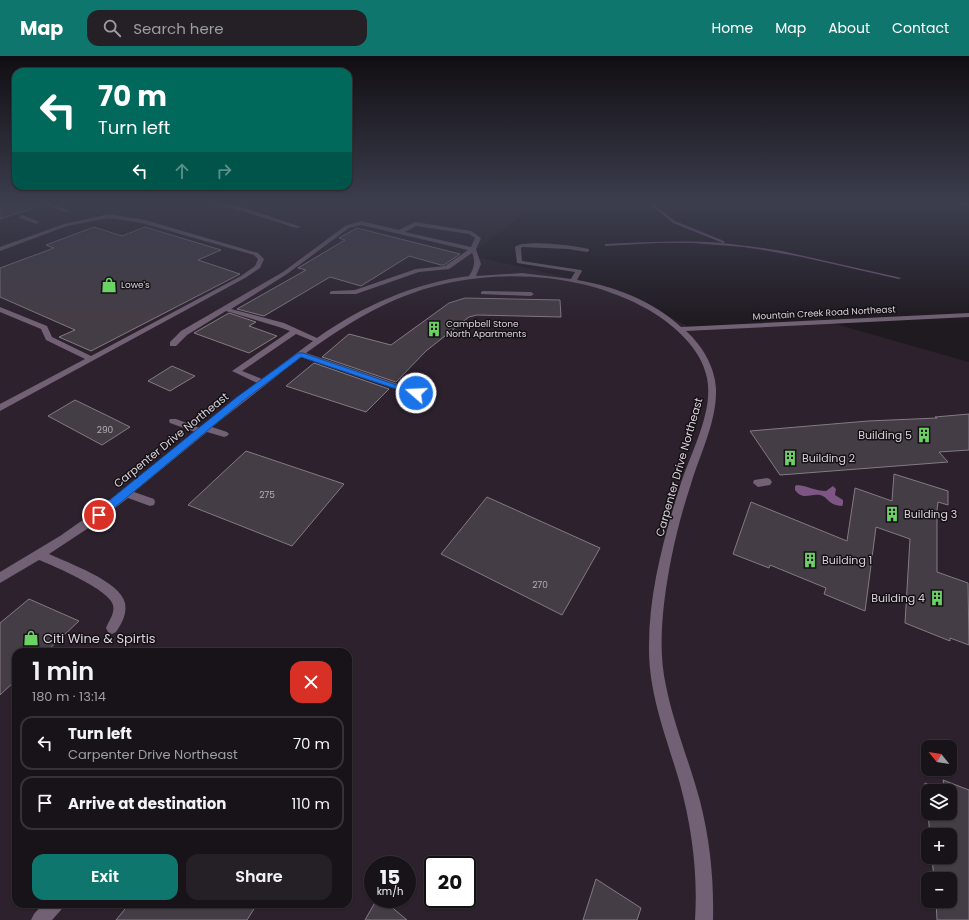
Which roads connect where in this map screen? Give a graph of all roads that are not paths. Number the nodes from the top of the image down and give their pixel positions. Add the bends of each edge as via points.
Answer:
1 (16, 243) edge
2 (219, 243) edge
3 (324, 243) edge
4 (449, 243) edge
5 (476, 243) edge
6 (0, 249) edge
7 (473, 249) junction
8 (587, 250) dead end
9 (471, 278) junction
10 (573, 281) junction
11 (508, 283) junction
12 (332, 293) dead end
13 (483, 293) dead end
14 (531, 294) dead end
15 (0, 309) edge
16 (225, 309) junction
17 (969, 315) edge
18 (679, 329) junction
19 (295, 331) junction
20 (318, 341) junction
21 (173, 344) dead end
22 (300, 354) junction
23 (91, 359) junction
24 (263, 382) junction
25 (416, 393) dead end
26 (0, 408) edge
27 (173, 421) dead end
28 (203, 430) junction
29 (224, 434) dead end
30 (126, 493) junction
31 (150, 502) dead end
32 (38, 554) junction
33 (0, 578) edge
34 (112, 628) dead end
35 (51, 908) edge
36 (40, 920) edge
37 (704, 920) edge

1 - 6 street
2 - 23 street via 256,254 261,259 258,267
3 - 16 street via 284,273
4 - 7 street
5 - 7 street
7 - 9 street via 479,260 478,268
7 - 12 street via 447,268 418,270 356,292
8 - 10 street via 522,245 518,247 519,262 579,271
9 - 11 street, Carpenter Drive Northeast
9 - 20 street, Carpenter Drive Northeast via 402,294 341,324
10 - 11 street, Carpenter Drive Northeast via 533,276
10 - 18 street, Carpenter Drive Northeast via 606,289 637,301
11 - 13 street
11 - 14 street
15 - 23 street via 44,328 49,338
16 - 19 street
16 - 21 street via 184,333
17 - 18 street, Mountain Creek Road Northeast
18 - 37 street, Carpenter Drive Northeast via 704,360 710,375 711,406 687,480 666,559 657,610 655,650 660,695 692,800 705,904
19 - 20 street
19 - 24 street via 236,371
20 - 22 street, Carpenter Drive Northeast
22 - 24 street, Carpenter Drive Northeast
22 - 25 street
23 - 26 street
24 - 28 street, Carpenter Drive Northeast
27 - 28 street
28 - 29 street
28 - 30 street, Carpenter Drive Northeast
30 - 31 street
30 - 32 street, Carpenter Drive Northeast via 99,515
32 - 33 street, Carpenter Drive Northeast
32 - 34 street via 109,589 118,599 119,611 119,617
35 - 36 street

